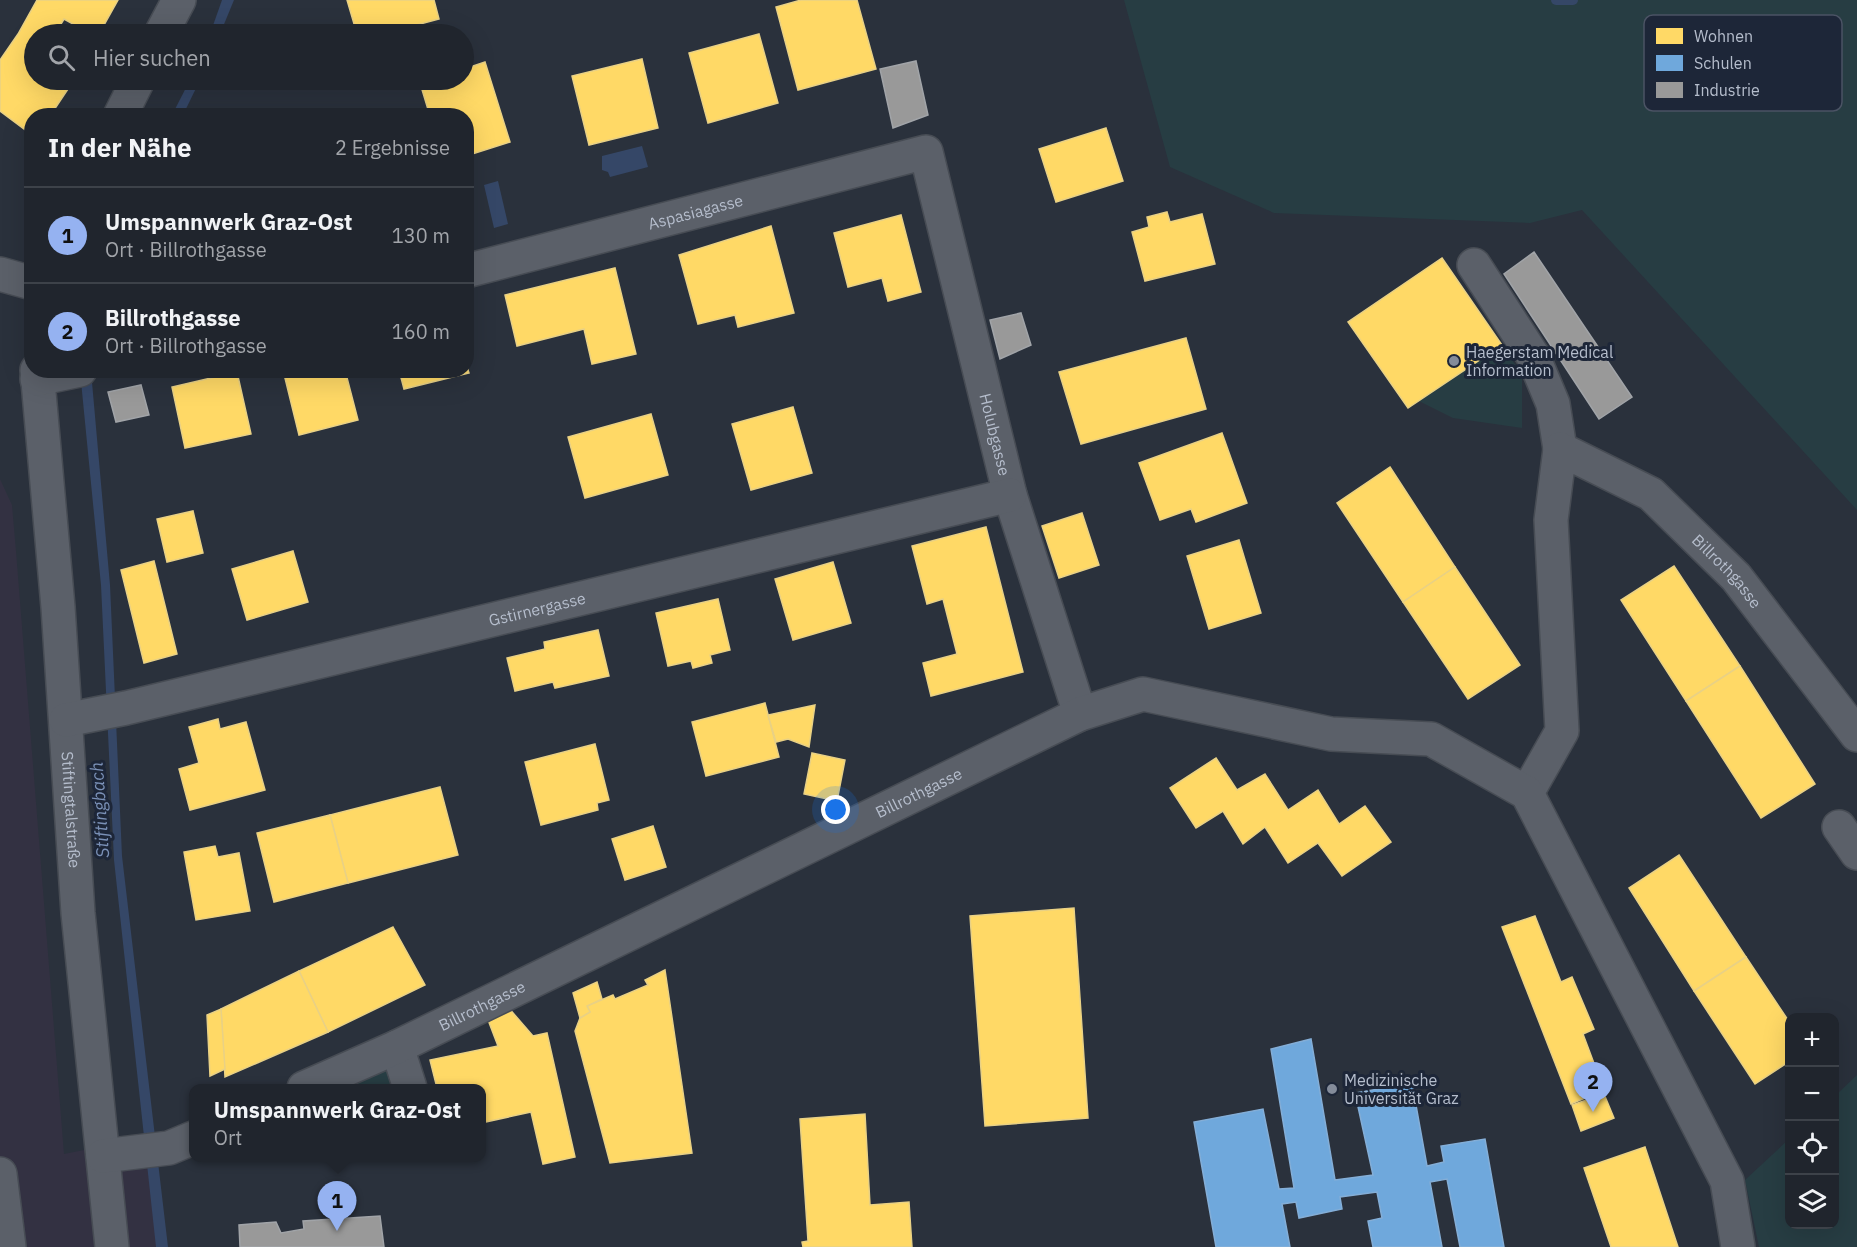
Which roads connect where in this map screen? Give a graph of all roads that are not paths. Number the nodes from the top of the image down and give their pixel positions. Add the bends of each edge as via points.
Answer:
1 (179, 0) edge
2 (166, 24) edge
3 (133, 90) edge
4 (124, 108) edge
5 (926, 152) joint
6 (1474, 265) dead end
7 (474, 269) edge
8 (0, 274) edge
9 (24, 281) edge
10 (54, 378) edge
11 (1560, 449) junction
12 (1010, 495) junction
13 (96, 714) junction
14 (1080, 714) junction
15 (1857, 735) edge
16 (1527, 793) junction
17 (397, 1047) junction
18 (315, 1084) edge
19 (408, 1084) edge
20 (167, 1146) edge
21 (103, 1156) junction
22 (0, 1174) edge
23 (9, 1247) edge
24 (112, 1247) edge
25 (1738, 1247) edge

1 - 2 street
3 - 4 street
5 - 7 street, Aspasiagasse
5 - 12 street, Holubgasse
6 - 11 street via 1533,356 1553,404
8 - 9 street
10 - 13 street, Stiftingtalstraße
11 - 15 street, Billrothgasse via 1651,494 1736,577
11 - 16 street via 1551,520 1562,731
12 - 13 street, Gstirnergasse
12 - 14 street, Holubgasse
13 - 21 street, Stiftingtalstraße via 78,913
14 - 16 street, Billrothgasse via 1143,694 1331,734 1431,740
14 - 17 street, Billrothgasse
16 - 25 street via 1727,1181
17 - 18 street, Billrothgasse
17 - 19 street
20 - 21 street
21 - 24 street, Stiftingtalstraße
22 - 23 street

